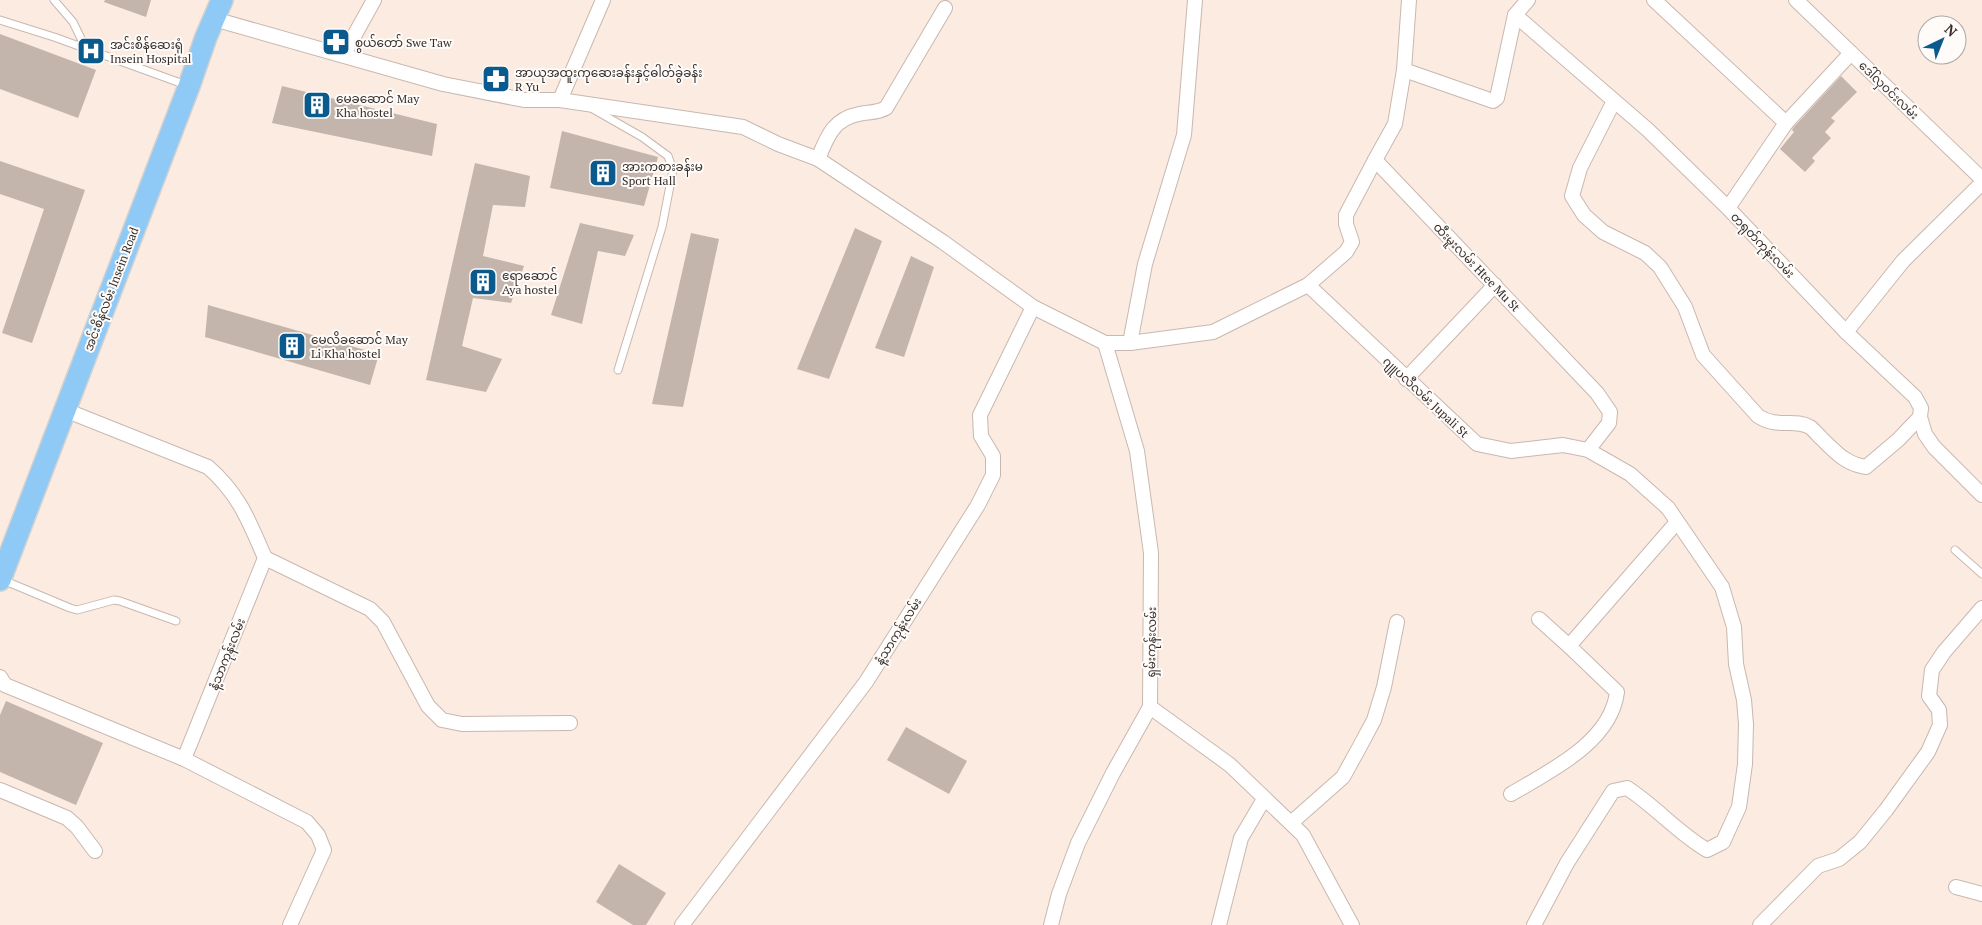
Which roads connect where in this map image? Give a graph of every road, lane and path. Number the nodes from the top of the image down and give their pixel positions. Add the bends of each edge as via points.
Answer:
1 (54, 0) edge
2 (374, 0) edge
3 (603, 0) edge
4 (1195, 0) edge
5 (1409, 0) edge
6 (1528, 0) edge
7 (1654, 0) edge
8 (1796, 0) edge
9 (945, 8) dead end
10 (218, 9) edge
11 (1515, 16) junction
12 (0, 20) edge
13 (86, 49) junction
14 (1851, 53) junction
15 (344, 54) junction
16 (1404, 70) junction
17 (189, 86) junction
18 (560, 100) junction
19 (1614, 101) junction
20 (584, 104) junction
21 (1786, 123) junction
22 (818, 159) junction
23 (1375, 160) junction
24 (1982, 181) edge
25 (1728, 208) junction
26 (1308, 285) junction
27 (1495, 286) junction
28 (1033, 308) junction
29 (1846, 332) junction
30 (1105, 343) junction
31 (1130, 343) junction
32 (618, 370) dead end
33 (1406, 379) junction
34 (65, 410) junction
35 (1920, 417) junction
36 (1588, 450) junction
37 (1982, 496) edge
38 (1677, 522) junction
39 (1955, 550) dead end
40 (266, 558) junction
41 (1982, 574) edge
42 (0, 579) edge
43 (1982, 608) edge
44 (1539, 619) dead end
45 (176, 622) dead end
46 (1397, 622) dead end
47 (1569, 646) junction
48 (0, 677) edge
49 (1150, 708) junction
50 (570, 723) dead end
51 (184, 759) junction
52 (0, 790) edge
53 (1511, 794) dead end
54 (1264, 799) junction
55 (1291, 823) junction
56 (95, 851) dead end
57 (1956, 887) dead end
58 (1982, 894) edge
59 (290, 925) edge
60 (682, 925) edge
61 (1051, 925) edge
62 (1219, 925) edge
63 (1352, 925) edge
64 (1534, 925) edge
65 (1760, 925) edge

1 - 13 lane via 73,22
2 - 15 street
3 - 18 street
4 - 31 street via 1184,135 1145,264
5 - 16 street
6 - 11 street
7 - 21 street
8 - 14 street, ဒေါ်လှဝင်းလမ်း
9 - 22 street via 886,108 849,116 830,130
10 - 15 street
10 - 17 main road, အင်းစိန်လမ်း Insein Road
11 - 16 street via 1497,98 1493,102
11 - 19 street, တရုတ်ကုန်းလမ်း
12 - 13 lane
13 - 17 lane
14 - 21 street
14 - 24 street, ဒေါ်လှဝင်းလမ်း
15 - 18 street via 443,84 524,100
16 - 23 street via 1395,124
17 - 34 main road, အင်းစိန်လမ်း Insein Road
18 - 20 street
19 - 25 street, တရုတ်ကုန်းလမ်း
19 - 35 street via 1589,147 1572,196 1584,215 1603,232 1645,253 1660,267 1685,307 1703,355 1758,416 1775,424 1810,427 1843,459 1866,467
20 - 22 street via 743,127
20 - 32 lane via 668,156 673,170 662,227
21 - 25 street
22 - 28 street via 943,242
23 - 26 street via 1346,215 1352,242 1346,252
23 - 27 street, ထီးမူးလမ်း Htee Mu St
24 - 29 street via 1904,261
25 - 29 street, တရုတ်ကုန်းလမ်း
26 - 31 street via 1213,332
26 - 33 street, ဂျူပလီလမ်း Jupali St
27 - 33 street
27 - 36 street, ထီးမူးလမ်း Htee Mu St via 1597,393 1610,412 1609,423
28 - 30 street
28 - 60 street, နံ့သာကုန်းလမ်း via 980,415 981,436 993,456 993,475 978,505 866,682
29 - 35 street, တရုတ်ကုန်းလမ်း via 1916,397 1921,408
30 - 31 street
30 - 49 street, ရှမ်းကုန်းလမ်း via 1137,451 1151,553
33 - 36 street, ဂျူပလီလမ်း Jupali St via 1477,444 1511,451 1563,445
34 - 40 street via 208,467 224,481 245,512
34 - 42 main road, အင်းစိန်လမ်း Insein Road
35 - 37 street, တရုတ်ကုန်းလမ်း via 1924,434 1934,447
36 - 38 street, ဂျူပလီလမ်း Jupali St via 1630,474 1668,508
38 - 47 street
38 - 64 street, ဂျူပလီလမ်း Jupali St via 1722,587 1734,627 1736,664 1746,724 1739,807 1722,842 1707,850 1691,841 1640,796 1626,788 1613,791 1567,863
39 - 41 lane
40 - 50 street via 370,609 383,622 428,706 442,720 462,724
40 - 51 street, နံ့သာကုန်းလမ်း
42 - 45 lane via 77,610 114,600
43 - 65 street via 1932,670 1929,696 1939,710 1940,725 1928,752 1860,842 1839,859 1818,866
44 - 47 street
46 - 55 street via 1384,686 1359,748 1343,777
47 - 53 street via 1616,692 1615,704 1596,735 1566,762
48 - 51 street via 5,685
49 - 54 street via 1230,766
49 - 61 street, ရှမ်းကုန်းလမ်း via 1112,773 1078,843
51 - 59 street via 307,822 318,835 324,850
52 - 56 street via 67,818
54 - 55 street
54 - 62 street via 1241,838
55 - 63 street via 1303,835
57 - 58 street

